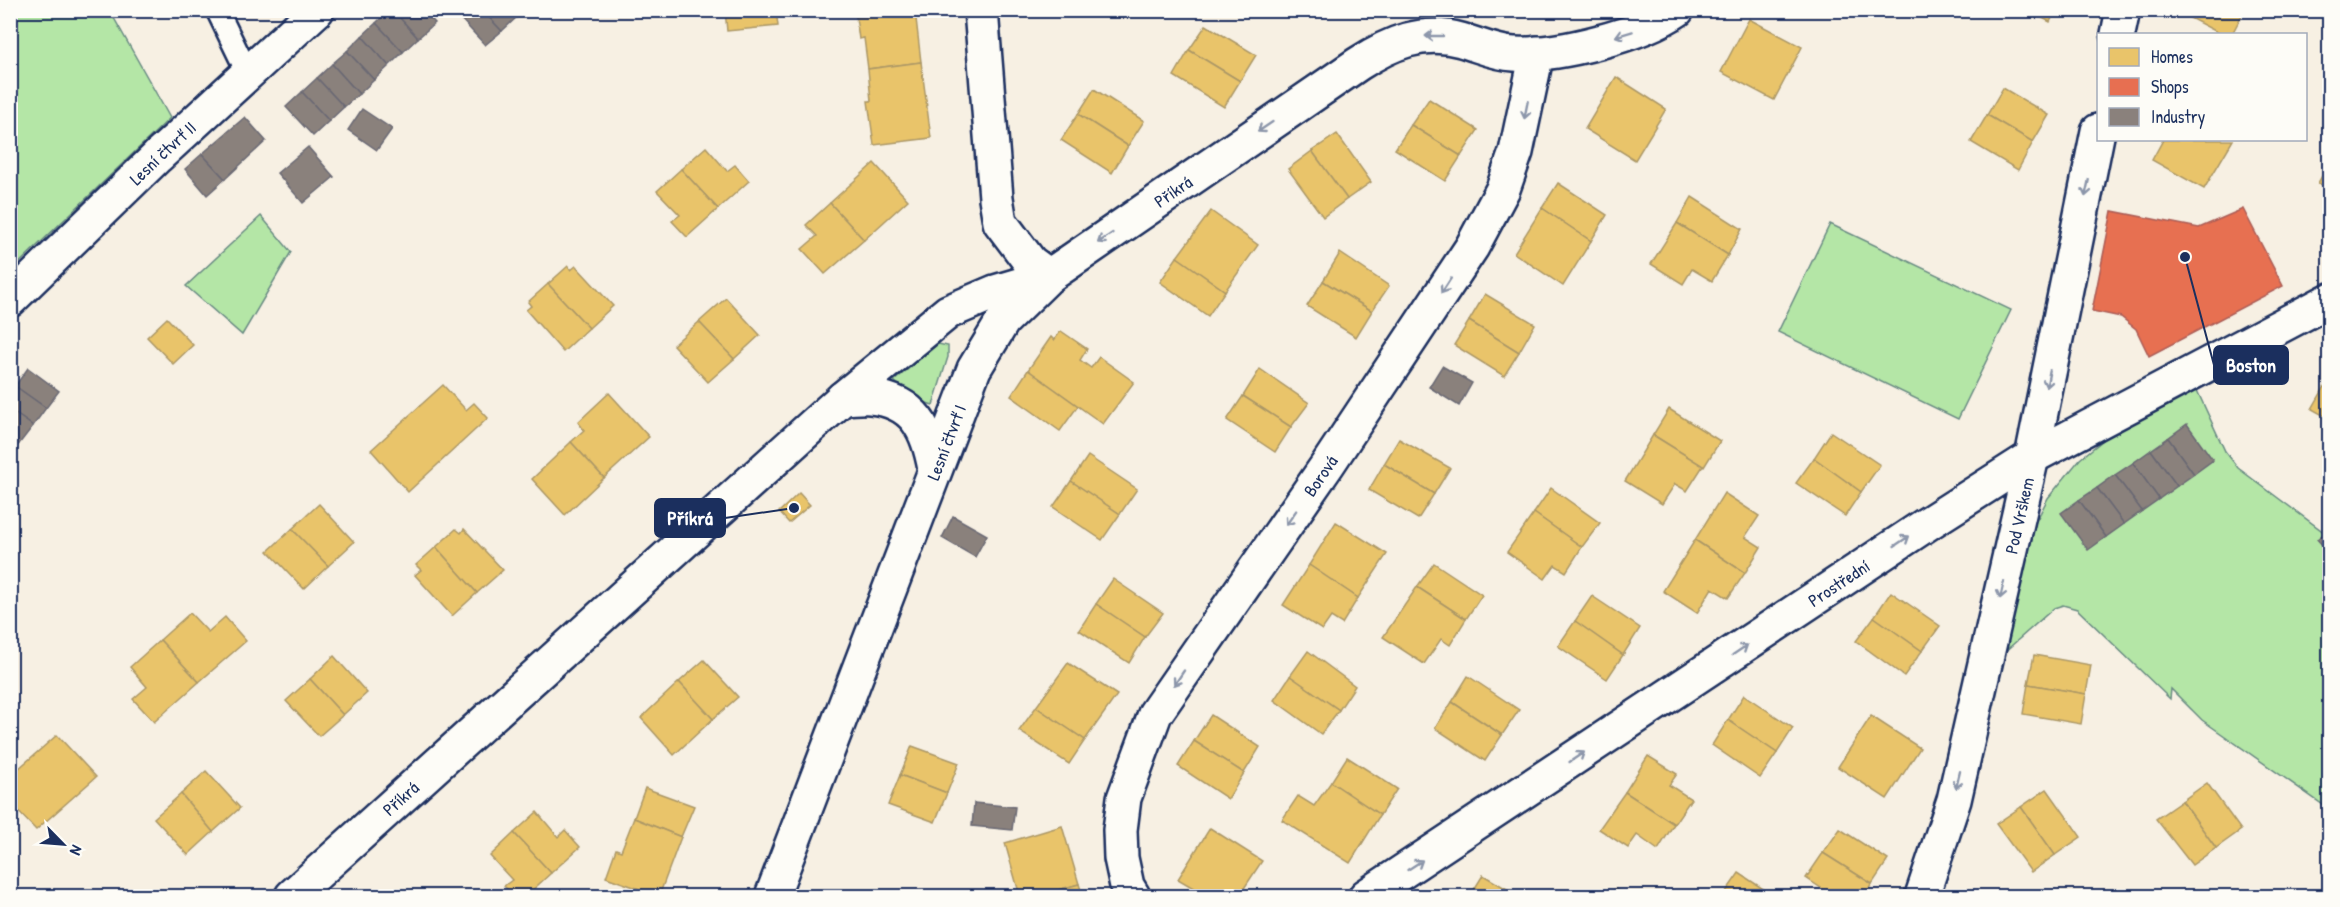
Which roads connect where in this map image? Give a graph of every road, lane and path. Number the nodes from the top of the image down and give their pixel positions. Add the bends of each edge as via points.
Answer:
1 (217, 10) edge
2 (318, 10) edge
3 (981, 10) edge
4 (1677, 10) edge
5 (2123, 10) edge
6 (2118, 33) edge
7 (1537, 53) junction
8 (248, 74) junction
9 (2097, 135) edge
10 (1049, 276) junction
11 (10, 300) edge
12 (2330, 300) edge
13 (843, 398) junction
14 (2032, 457) junction
15 (934, 469) junction
16 (292, 897) edge
17 (772, 897) edge
18 (1133, 897) edge
19 (1366, 897) edge
20 (1922, 897) edge

1 - 8 lane
2 - 8 street, Lesní čtvrť II
3 - 10 street via 1000,222 1030,262
4 -> 7 street, Příkrá via 1653,25 1623,35
5 - 6 street
7 -> 10 street, Příkrá via 1495,52 1440,35 1419,36 1377,52
7 -> 18 street, Borová via 1516,153 1503,189 1472,247 1155,714 1124,798 1120,830 1121,858
8 - 11 street, Lesní čtvrť II
9 -> 14 street, Pod Vrškem
10 - 13 street, Příkrá via 995,292 948,312
10 - 15 street, Lesní čtvrť I via 1003,321 980,359
12 - 14 street, Prostřední
13 - 15 street via 872,397 897,404 918,420 930,442
13 - 16 street, Příkrá
19 -> 14 street, Prostřední
14 -> 20 street, Pod Vrškem via 1954,800
15 - 17 street, Lesní čtvrť I

